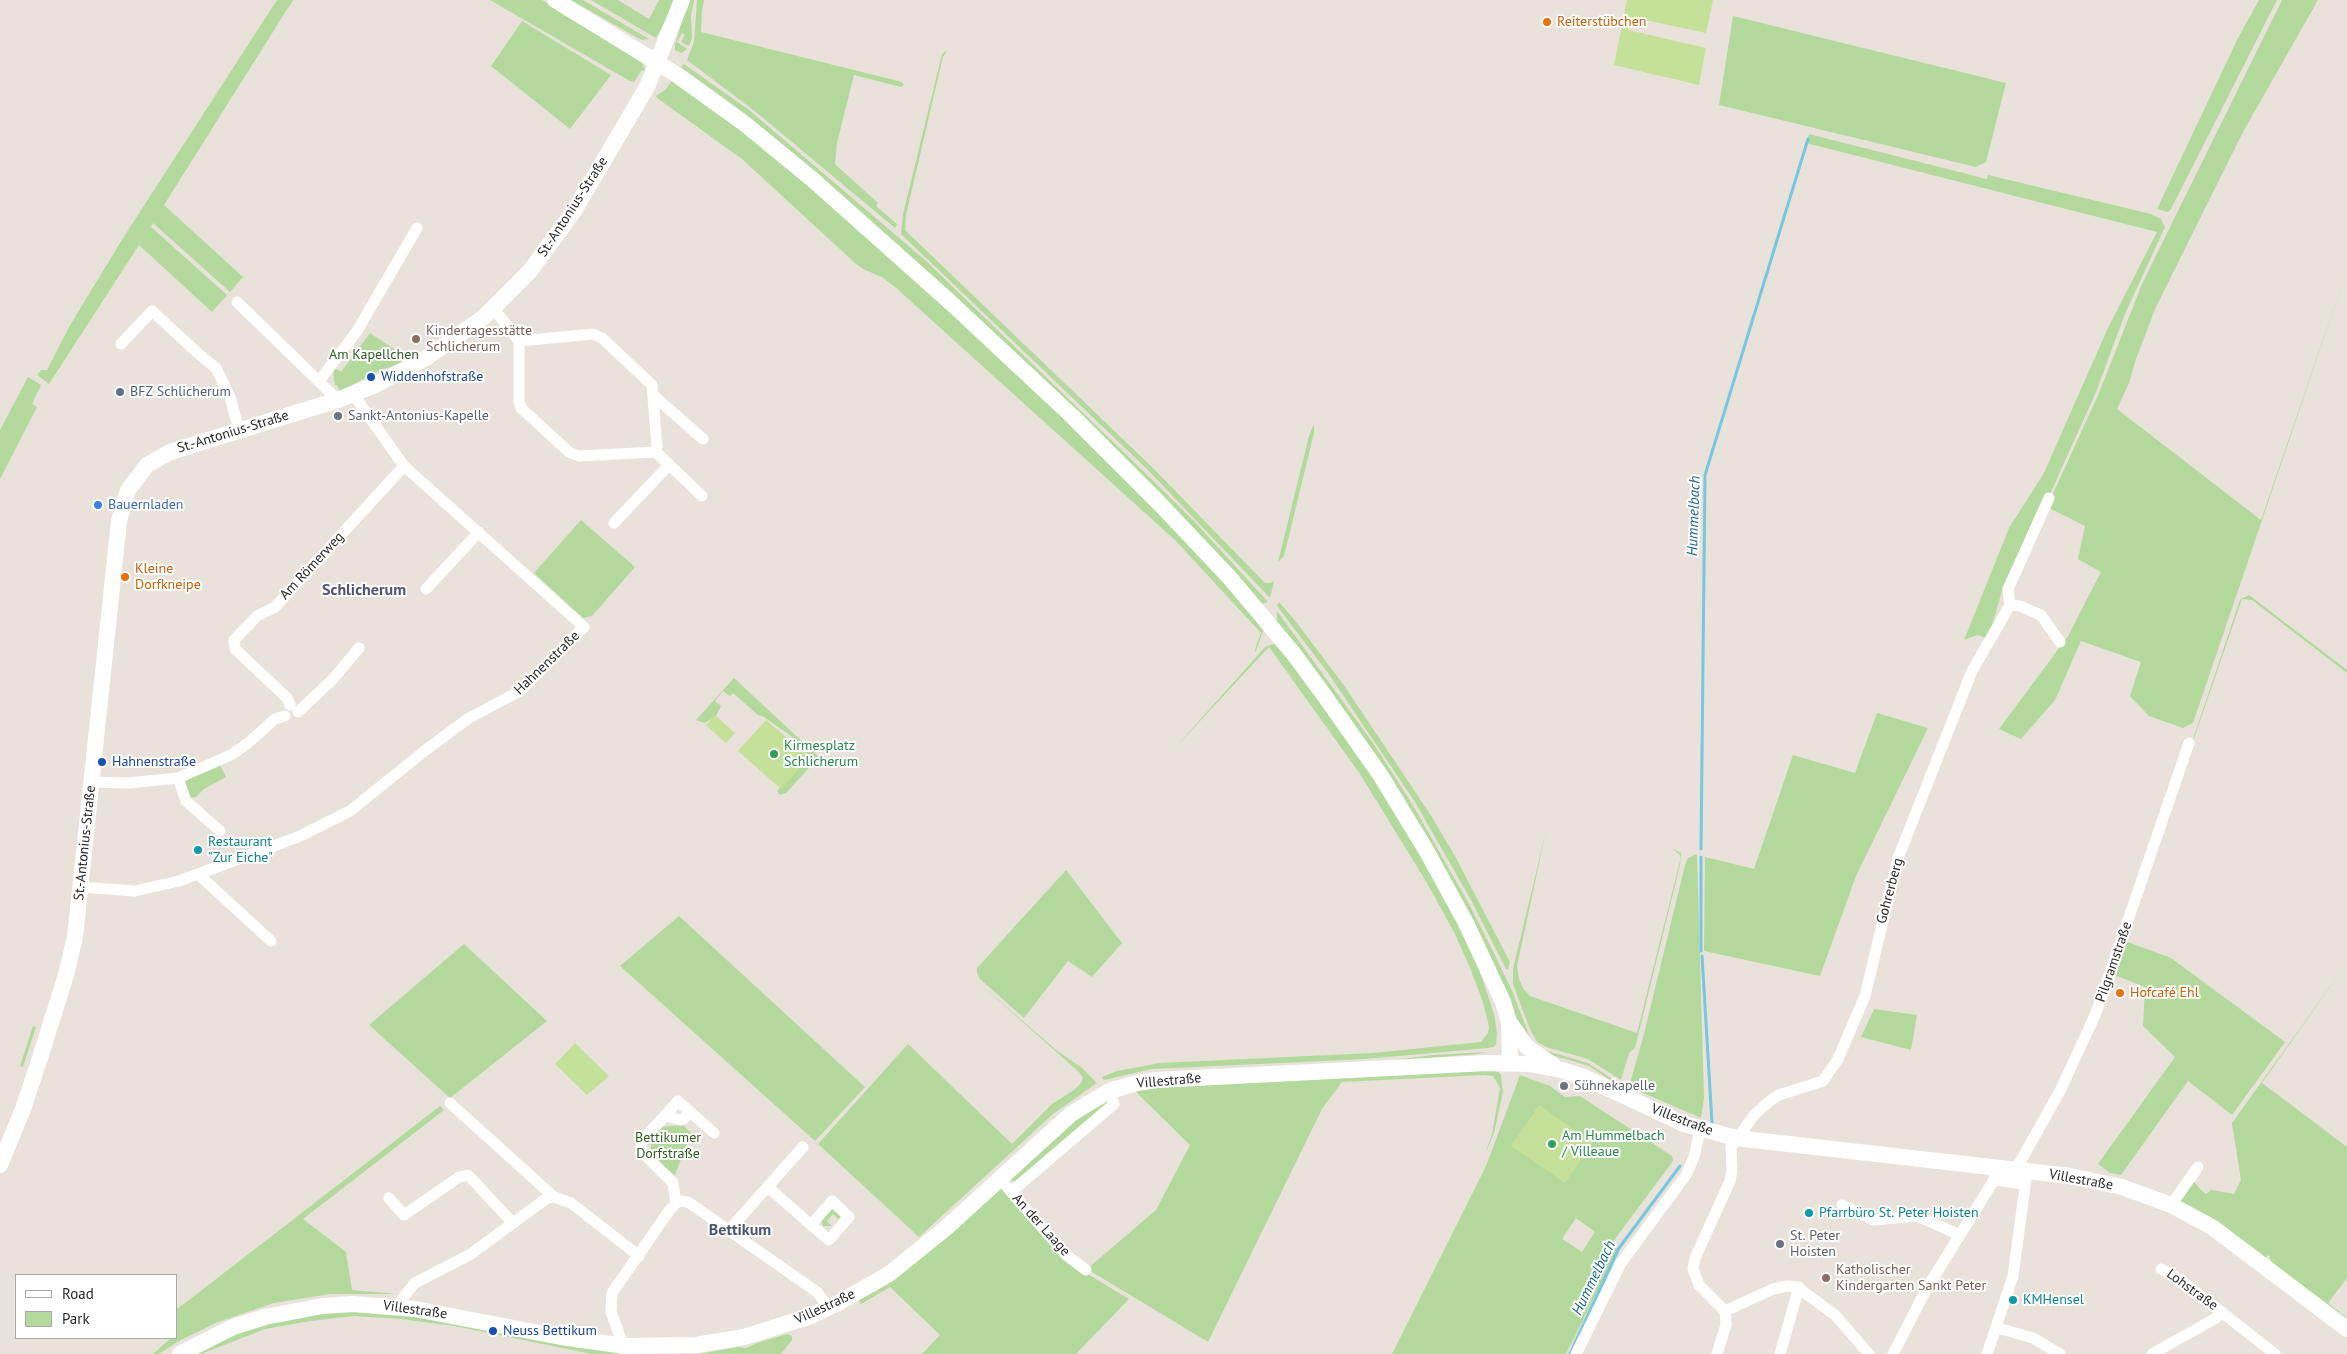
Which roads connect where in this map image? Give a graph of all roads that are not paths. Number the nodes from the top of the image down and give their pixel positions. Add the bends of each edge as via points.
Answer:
1 (555, 0) edge
2 (682, 0) edge
3 (658, 62) junction
4 (417, 228) dead end
5 (238, 302) dead end
6 (493, 308) junction
7 (519, 341) junction
8 (121, 344) dead end
9 (320, 380) junction
10 (653, 395) junction
11 (345, 397) junction
12 (239, 430) junction
13 (703, 439) dead end
14 (656, 452) junction
15 (669, 465) junction
16 (404, 466) junction
17 (702, 496) dead end
18 (2049, 498) dead end
19 (614, 524) dead end
20 (479, 532) junction
21 (426, 589) dead end
22 (2010, 606) junction
23 (2060, 642) dead end
24 (359, 648) dead end
25 (294, 708) junction
26 (2189, 743) dead end
27 (178, 778) junction
28 (92, 782) junction
29 (220, 831) dead end
30 (199, 875) junction
31 (80, 887) junction
32 (271, 941) dead end
33 (1509, 1022) junction
34 (1510, 1062) junction
35 (1561, 1070) junction
36 (1109, 1091) junction
37 (450, 1103) dead end
38 (1700, 1130) junction
39 (714, 1133) dead end
40 (1736, 1138) junction
41 (803, 1147) dead end
42 (0, 1164) edge
43 (2198, 1168) dead end
44 (1995, 1174) junction
45 (2022, 1175) junction
46 (1000, 1179) junction
47 (768, 1186) junction
48 (1011, 1192) junction
49 (554, 1196) junction
50 (389, 1198) dead end
51 (676, 1203) junction
52 (2172, 1204) junction
53 (1842, 1205) dead end
54 (512, 1222) junction
55 (811, 1225) dead end
56 (729, 1230) junction
57 (1960, 1235) junction
58 (639, 1256) junction
59 (2161, 1269) dead end
60 (1086, 1270) dead end
61 (1799, 1287) junction
62 (396, 1306) junction
63 (829, 1308) junction
64 (1725, 1312) junction
65 (2222, 1312) junction
66 (1998, 1328) junction
67 (2347, 1329) edge
68 (625, 1350) edge
69 (180, 1354) edge
70 (1576, 1354) edge
71 (1717, 1354) edge
72 (1780, 1354) edge
73 (1869, 1354) edge
74 (1893, 1354) edge
75 (1987, 1354) edge
76 (2060, 1354) edge
77 (2152, 1354) edge
78 (2275, 1354) edge

1 - 3 main road
2 - 3 main road, St.-Antonius-Straße
3 - 6 main road, St.-Antonius-Straße via 642,96 557,236 530,271
3 - 33 main road via 775,148 894,251 1103,446 1230,578 1306,670 1399,805 1469,928
4 - 9 street via 356,331
5 - 9 street
6 - 7 street
6 - 11 main road, St.-Antonius-Straße via 426,358 389,379
7 - 10 street via 597,335 649,380
7 - 14 street via 520,406 569,452 579,456
8 - 12 street via 152,311 216,368 230,397
9 - 11 street
10 - 13 street
10 - 14 street
11 - 12 main road, St.-Antonius-Straße
11 - 16 street
12 - 28 main road, St.-Antonius-Straße via 161,456 138,476 124,499
14 - 15 street
15 - 17 street
15 - 19 street
16 - 20 street
16 - 25 street, Am Römerweg via 274,607 257,616 234,640 235,649
18 - 22 street, Gohrerberg via 2008,589
20 - 21 street
20 - 30 street, Hahnenstraße via 584,627 520,691 469,718 350,810 298,837
22 - 23 street via 2020,606 2040,616
22 - 40 street, Gohrerberg via 1972,671 1898,858 1865,996 1836,1064 1823,1081 1779,1094 1754,1115
24 - 25 street via 333,679
25 - 27 street via 284,710 285,716 275,719 231,754
26 - 45 street, Pilgramstraße via 2096,1013
27 - 28 street via 128,783
27 - 29 street via 186,801
28 - 31 main road, St.-Antonius-Straße
30 - 31 street, Hahnenstraße via 135,891
30 - 32 street
31 - 42 main road, St.-Antonius-Straße via 69,962 23,1109
33 - 34 main road
33 - 35 main road via 1527,1047
34 - 35 main road, Villestraße
34 - 36 main road, Villestraße via 1156,1080
35 - 38 main road, Villestraße via 1584,1077
36 - 46 main road, Villestraße via 1071,1114
36 - 48 street via 1114,1104
37 - 49 street
38 - 40 main road, Villestraße
38 - 70 street via 1686,1175 1621,1263
39 - 51 street via 678,1101 642,1141 641,1149 673,1183
40 - 44 main road, Villestraße
40 - 64 street via 1731,1147 1730,1181 1693,1268 1699,1285 1720,1303
41 - 47 street
43 - 52 street
44 - 45 main road, Villestraße
44 - 57 street
45 - 52 main road, Villestraße via 2096,1181
45 - 66 street via 2013,1276
46 - 48 street, An der Laage
46 - 63 main road, Villestraße via 904,1263
47 - 55 street
47 - 56 street
48 - 60 street, An der Laage via 1066,1255
49 - 54 street via 542,1200
49 - 58 street via 579,1208
50 - 54 street via 404,1215 466,1175 472,1177
51 - 56 street via 688,1202
51 - 58 street
52 - 67 main road, Villestraße via 2234,1242
53 - 57 street via 1874,1220 1917,1216
54 - 62 street via 470,1254 415,1283
56 - 63 street via 817,1292
57 - 74 street via 1927,1288
58 - 68 street via 617,1284 610,1300 612,1317
59 - 65 street, Lohstraße
61 - 64 street via 1773,1289
61 - 72 street
61 - 73 street via 1835,1315
62 - 68 main road, Villestraße
62 - 69 main road, Villestraße via 337,1305 273,1315 233,1328
63 - 68 main road, Villestraße via 775,1329 728,1340
64 - 71 street via 1726,1326
65 - 77 street, Lohstraße
65 - 78 street, Lohstraße
66 - 75 street
66 - 76 street via 2033,1338

